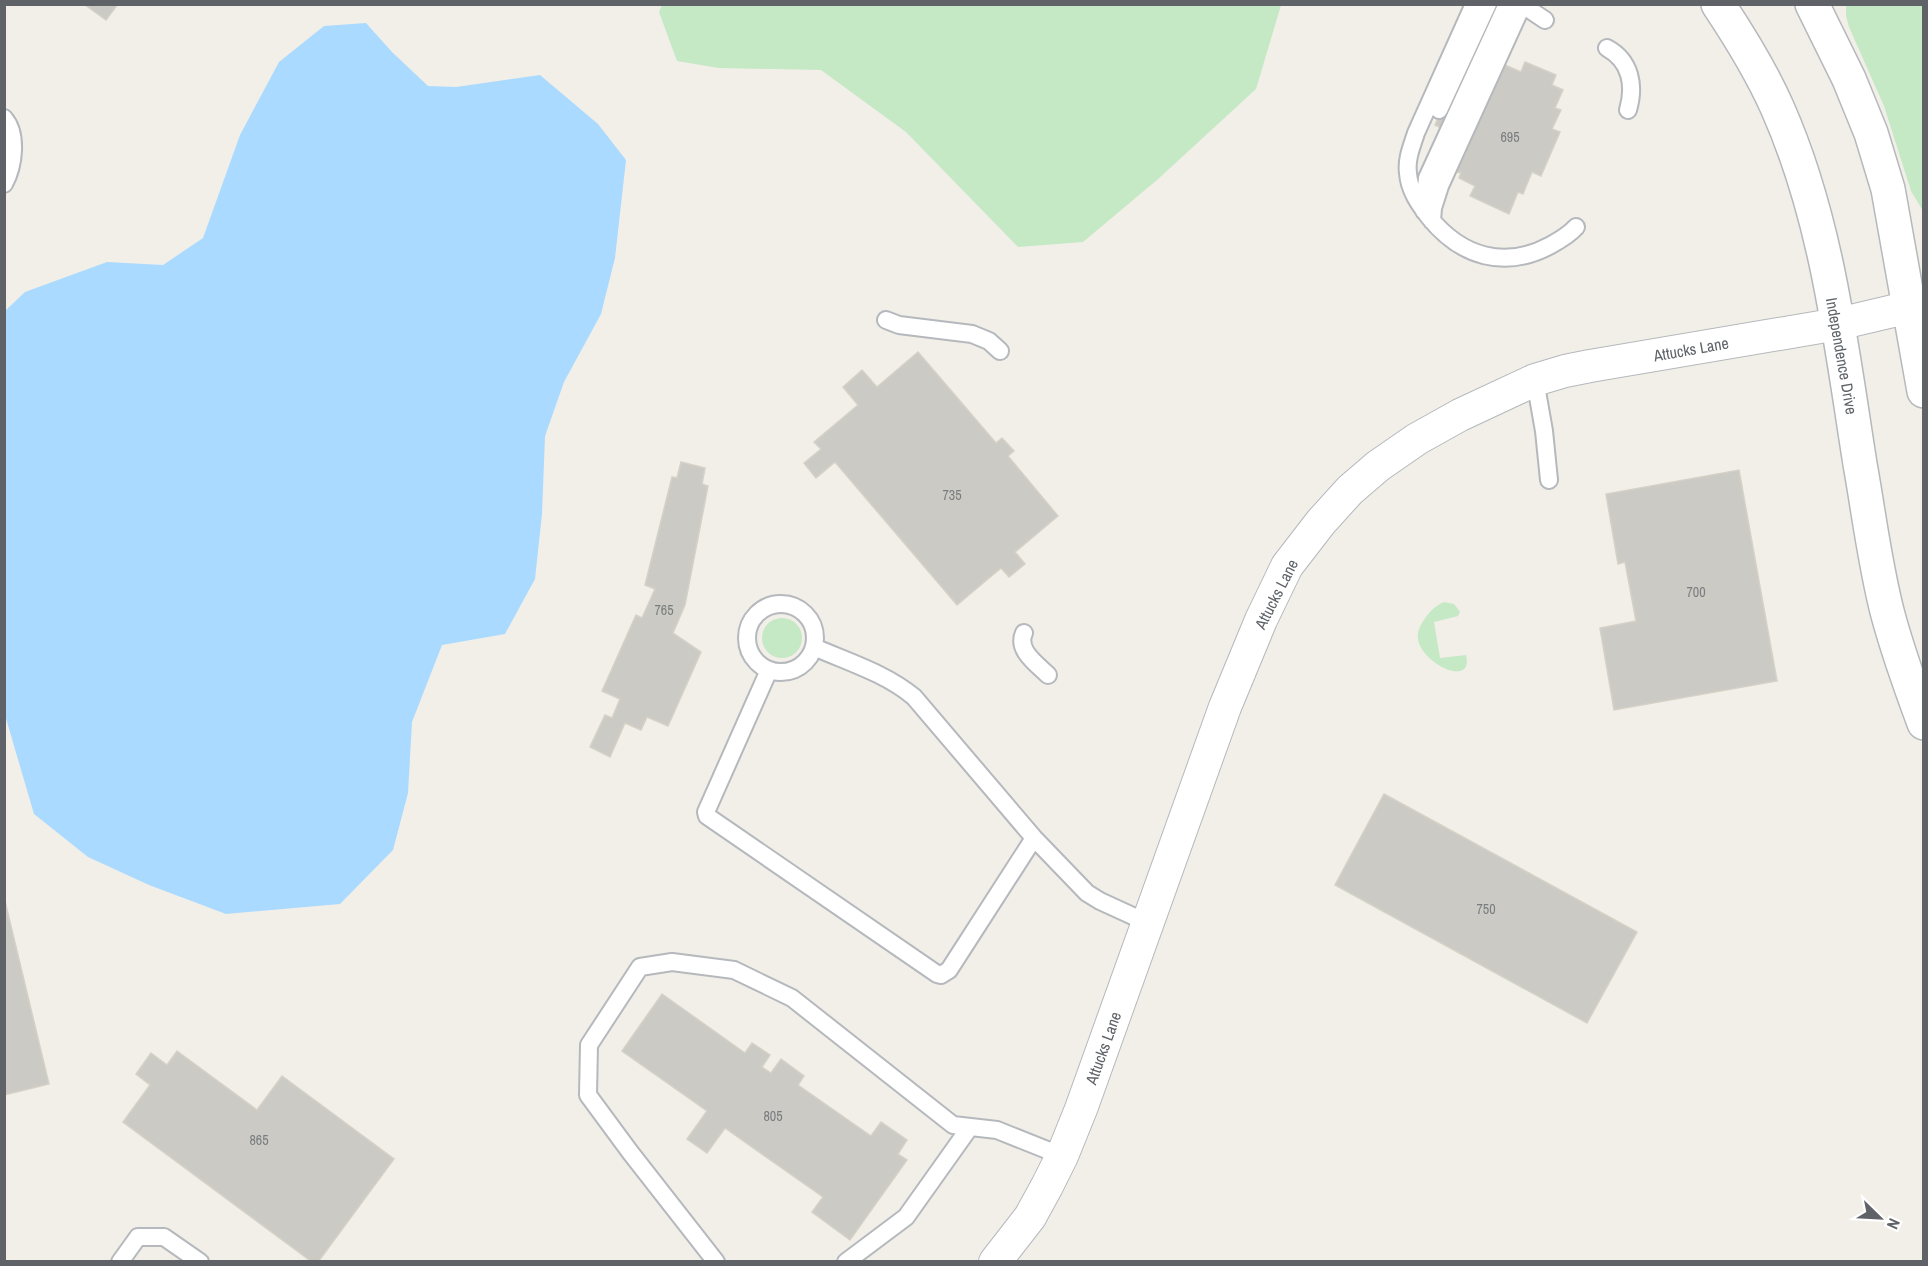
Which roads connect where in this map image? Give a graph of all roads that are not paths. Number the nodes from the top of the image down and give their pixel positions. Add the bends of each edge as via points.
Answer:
1 (1474, 4) edge
2 (1488, 4) edge
3 (1718, 4) edge
4 (1812, 4) edge
5 (1517, 5) edge
6 (1545, 20) dead end
7 (1606, 48) dead end
8 (1628, 111) dead end
9 (4, 118) edge
10 (4, 184) edge
11 (1424, 210) junction
12 (1576, 226) dead end
13 (1919, 304) edge
14 (886, 320) dead end
15 (1838, 324) junction
16 (1000, 351) dead end
17 (1535, 380) junction
18 (1923, 391) edge
19 (1550, 480) dead end
20 (1024, 633) dead end
21 (814, 647) junction
22 (769, 670) junction
23 (1048, 675) dead end
24 (1923, 723) edge
25 (1034, 838) junction
26 (1148, 923) junction
27 (970, 1127) junction
28 (1062, 1156) junction
29 (120, 1262) edge
30 (200, 1262) edge
31 (716, 1262) edge
32 (846, 1262) edge
33 (995, 1262) edge

1 - 11 lane via 1410,152 1409,182
2 - 11 lane via 1423,145 1414,178
3 - 15 street, Independence Drive via 1755,64 1794,150 1810,201
4 - 13 street via 1870,133
5 - 6 lane
5 - 11 lane via 1433,208
7 - 8 lane via 1622,58 1629,73 1632,91
9 - 10 lane via 10,124 12,138 12,159
11 - 12 lane via 1458,244 1494,258 1540,251
13 - 15 street, Attucks Lane
13 - 18 street
14 - 16 lane via 982,337
15 - 17 street, Attucks Lane via 1590,366
15 - 24 street, Independence Drive via 1888,615
17 - 19 lane
17 - 26 street, Attucks Lane via 1460,415 1377,466 1321,522 1287,566 1225,707
20 - 23 lane via 1023,648
21 - 22 lane via 810,657 793,670
21 - 22 lane via 813,624 807,615 786,605 764,609 756,616 747,637 754,659
21 - 25 lane via 901,686 914,697
22 - 25 lane via 707,816 937,974 949,970
25 - 26 lane via 1088,893
26 - 28 street, Attucks Lane
27 - 28 lane via 997,1130
27 - 31 lane via 953,1125 792,998 734,970 672,962 640,967 589,1045 588,1095
27 - 32 lane via 906,1217
28 - 33 street, Attucks Lane via 1030,1216
29 - 30 lane via 138,1237 164,1237

